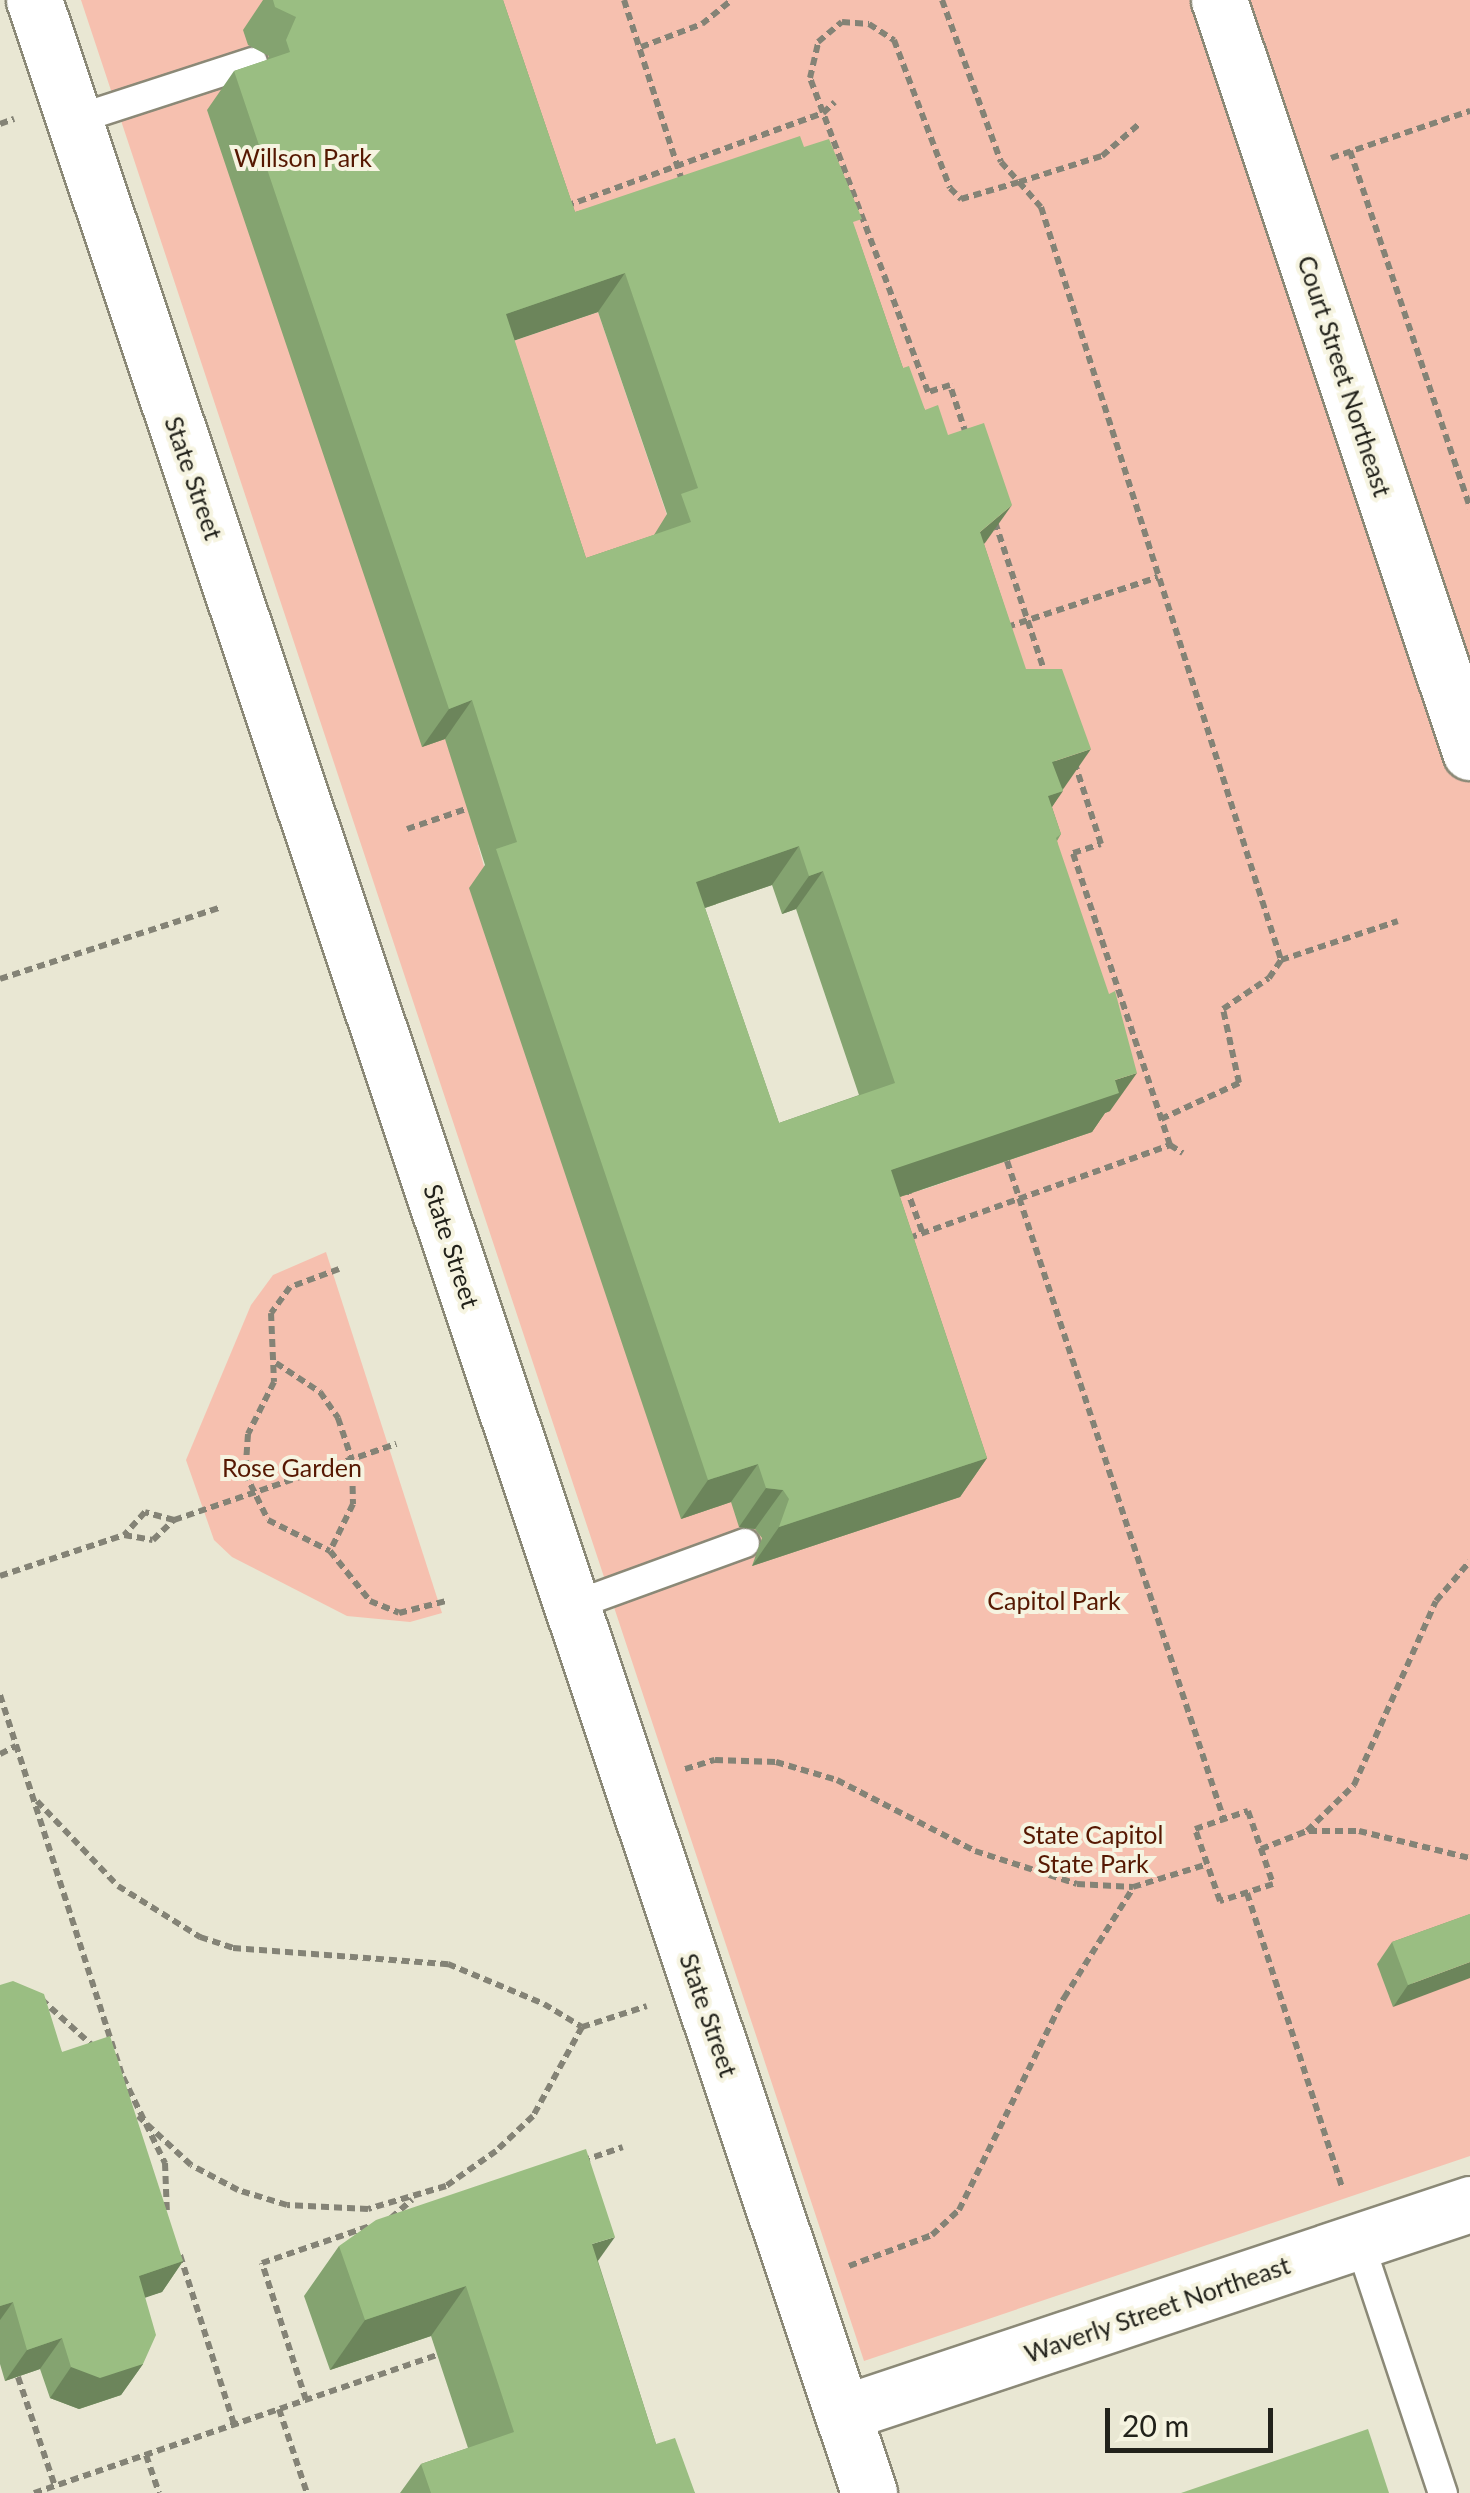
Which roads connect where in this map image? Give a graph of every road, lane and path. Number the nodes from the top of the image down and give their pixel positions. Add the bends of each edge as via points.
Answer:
1 (34, 0) edge
2 (624, 0) edge
3 (732, 0) edge
4 (942, 0) edge
5 (1219, 0) edge
6 (641, 47) junction
7 (253, 62) edge
8 (835, 102) dead end
9 (1470, 111) edge
10 (823, 113) junction
11 (74, 120) junction
12 (1138, 124) dead end
13 (1350, 151) junction
14 (677, 166) junction
15 (1278, 175) junction
16 (1019, 182) junction
17 (574, 203) junction
18 (690, 203) edge
19 (548, 212) edge
20 (580, 218) edge
21 (971, 449) edge
22 (990, 506) edge
23 (1470, 508) edge
24 (1158, 577) junction
25 (1027, 620) junction
26 (992, 632) edge
27 (1050, 690) edge
28 (1470, 752) edge
29 (1073, 759) edge
30 (478, 805) dead end
31 (407, 828) dead end
32 (220, 907) dead end
33 (1398, 921) dead end
34 (1281, 960) junction
35 (0, 979) edge
36 (1161, 1119) junction
37 (1170, 1145) junction
38 (1183, 1153) dead end
39 (1007, 1161) edge
40 (904, 1181) edge
41 (1018, 1200) junction
42 (922, 1234) junction
43 (894, 1244) edge
44 (339, 1270) dead end
45 (276, 1363) junction
46 (396, 1444) dead end
47 (352, 1460) junction
48 (252, 1493) junction
49 (174, 1520) junction
50 (124, 1535) junction
51 (744, 1543) dead end
52 (330, 1551) junction
53 (1470, 1561) edge
54 (0, 1576) edge
55 (446, 1601) dead end
56 (572, 1606) junction
57 (0, 1696) edge
58 (16, 1746) junction
59 (0, 1754) edge
60 (631, 1784) junction
61 (37, 1801) junction
62 (1224, 1820) junction
63 (1308, 1831) junction
64 (1261, 1849) junction
65 (1470, 1858) edge
66 (1208, 1864) junction
67 (1133, 1887) junction
68 (1247, 1893) junction
69 (700, 1990) junction
70 (30, 1993) edge
71 (582, 2028) junction
72 (123, 2077) junction
73 (138, 2116) junction
74 (623, 2147) dead end
75 (566, 2166) edge
76 (446, 2186) junction
77 (450, 2196) edge
78 (414, 2198) junction
79 (1470, 2204) edge
80 (172, 2229) edge
81 (1359, 2241) junction
82 (178, 2246) edge
83 (799, 2283) junction
84 (437, 2355) edge
85 (18, 2377) dead end
86 (306, 2400) junction
87 (280, 2409) junction
88 (843, 2413) junction
89 (234, 2424) junction
90 (146, 2455) junction
91 (55, 2486) junction
92 (34, 2493) edge
93 (158, 2493) edge
94 (308, 2493) edge
95 (869, 2493) edge
96 (1443, 2493) edge

1 - 11 main road, State Street
2 - 6 path
3 - 6 path via 702,24
4 - 16 path via 1001,162
5 - 15 main road, Court Street Northeast
6 - 14 path
7 - 11 lane
8 - 10 path
9 - 13 path
10 - 14 path
10 - 16 path via 810,78 818,42 842,22 870,24 894,40 950,188 961,199
10 - 21 path via 928,392 950,385
11 - 56 main road, State Street
12 - 16 path via 1102,156
13 - 15 path
13 - 23 path
14 - 17 path
14 - 18 path
15 - 28 main road, Court Street Northeast
16 - 24 path via 1041,207
17 - 19 path
17 - 20 path
22 - 25 path
24 - 25 path
24 - 34 path
25 - 26 path
25 - 27 path
29 - 36 path via 1101,844 1073,853
30 - 31 path
32 - 35 path
33 - 34 path
34 - 36 path via 1269,978 1223,1009 1240,1083
36 - 37 path
37 - 38 path
37 - 41 path
39 - 41 path
40 - 42 path
41 - 42 path
41 - 62 path
42 - 43 path
44 - 45 path via 302,1281 278,1299 270,1330
45 - 47 path via 320,1392 338,1418
45 - 48 path via 245,1449
46 - 47 path
47 - 48 path
47 - 52 path via 353,1504
48 - 49 path
48 - 52 path via 268,1520
49 - 50 path via 153,1540
49 - 50 path via 145,1512
50 - 54 path
51 - 56 lane
52 - 55 path via 370,1602 399,1612
53 - 63 path via 1436,1601 1354,1786
56 - 60 main road, State Street
57 - 58 path
58 - 59 path
58 - 61 path
60 - 67 path via 715,1760 776,1762 837,1780 1022,1870 1076,1884
60 - 69 main road, State Street
61 - 71 path via 118,1886 200,1936 233,1948 448,1964 544,2004
61 - 72 path
62 - 64 path via 1248,1811
62 - 66 path via 1195,1830
63 - 64 path
63 - 65 path via 1358,1831
64 - 68 path via 1273,1884
66 - 67 path
66 - 68 path via 1220,1902
67 - 83 path via 1072,1984 959,2210 932,2235
68 - 81 path
69 - 71 path
69 - 83 main road, State Street
70 - 72 path via 81,2032
71 - 76 path via 533,2116
72 - 73 path
73 - 78 path via 191,2166 287,2205 368,2209
73 - 80 path via 165,2163
74 - 75 path
76 - 77 path
76 - 78 path
78 - 86 path via 390,2218 262,2264
79 - 81 main road, Waverly Street Northeast
81 - 88 main road, Waverly Street Northeast
81 - 96 lane
82 - 89 path
83 - 88 main road, State Street
84 - 86 path
85 - 91 path
86 - 87 path
87 - 89 path
87 - 94 path
88 - 95 main road, State Street
89 - 90 path
90 - 91 path
90 - 93 path
91 - 92 path

